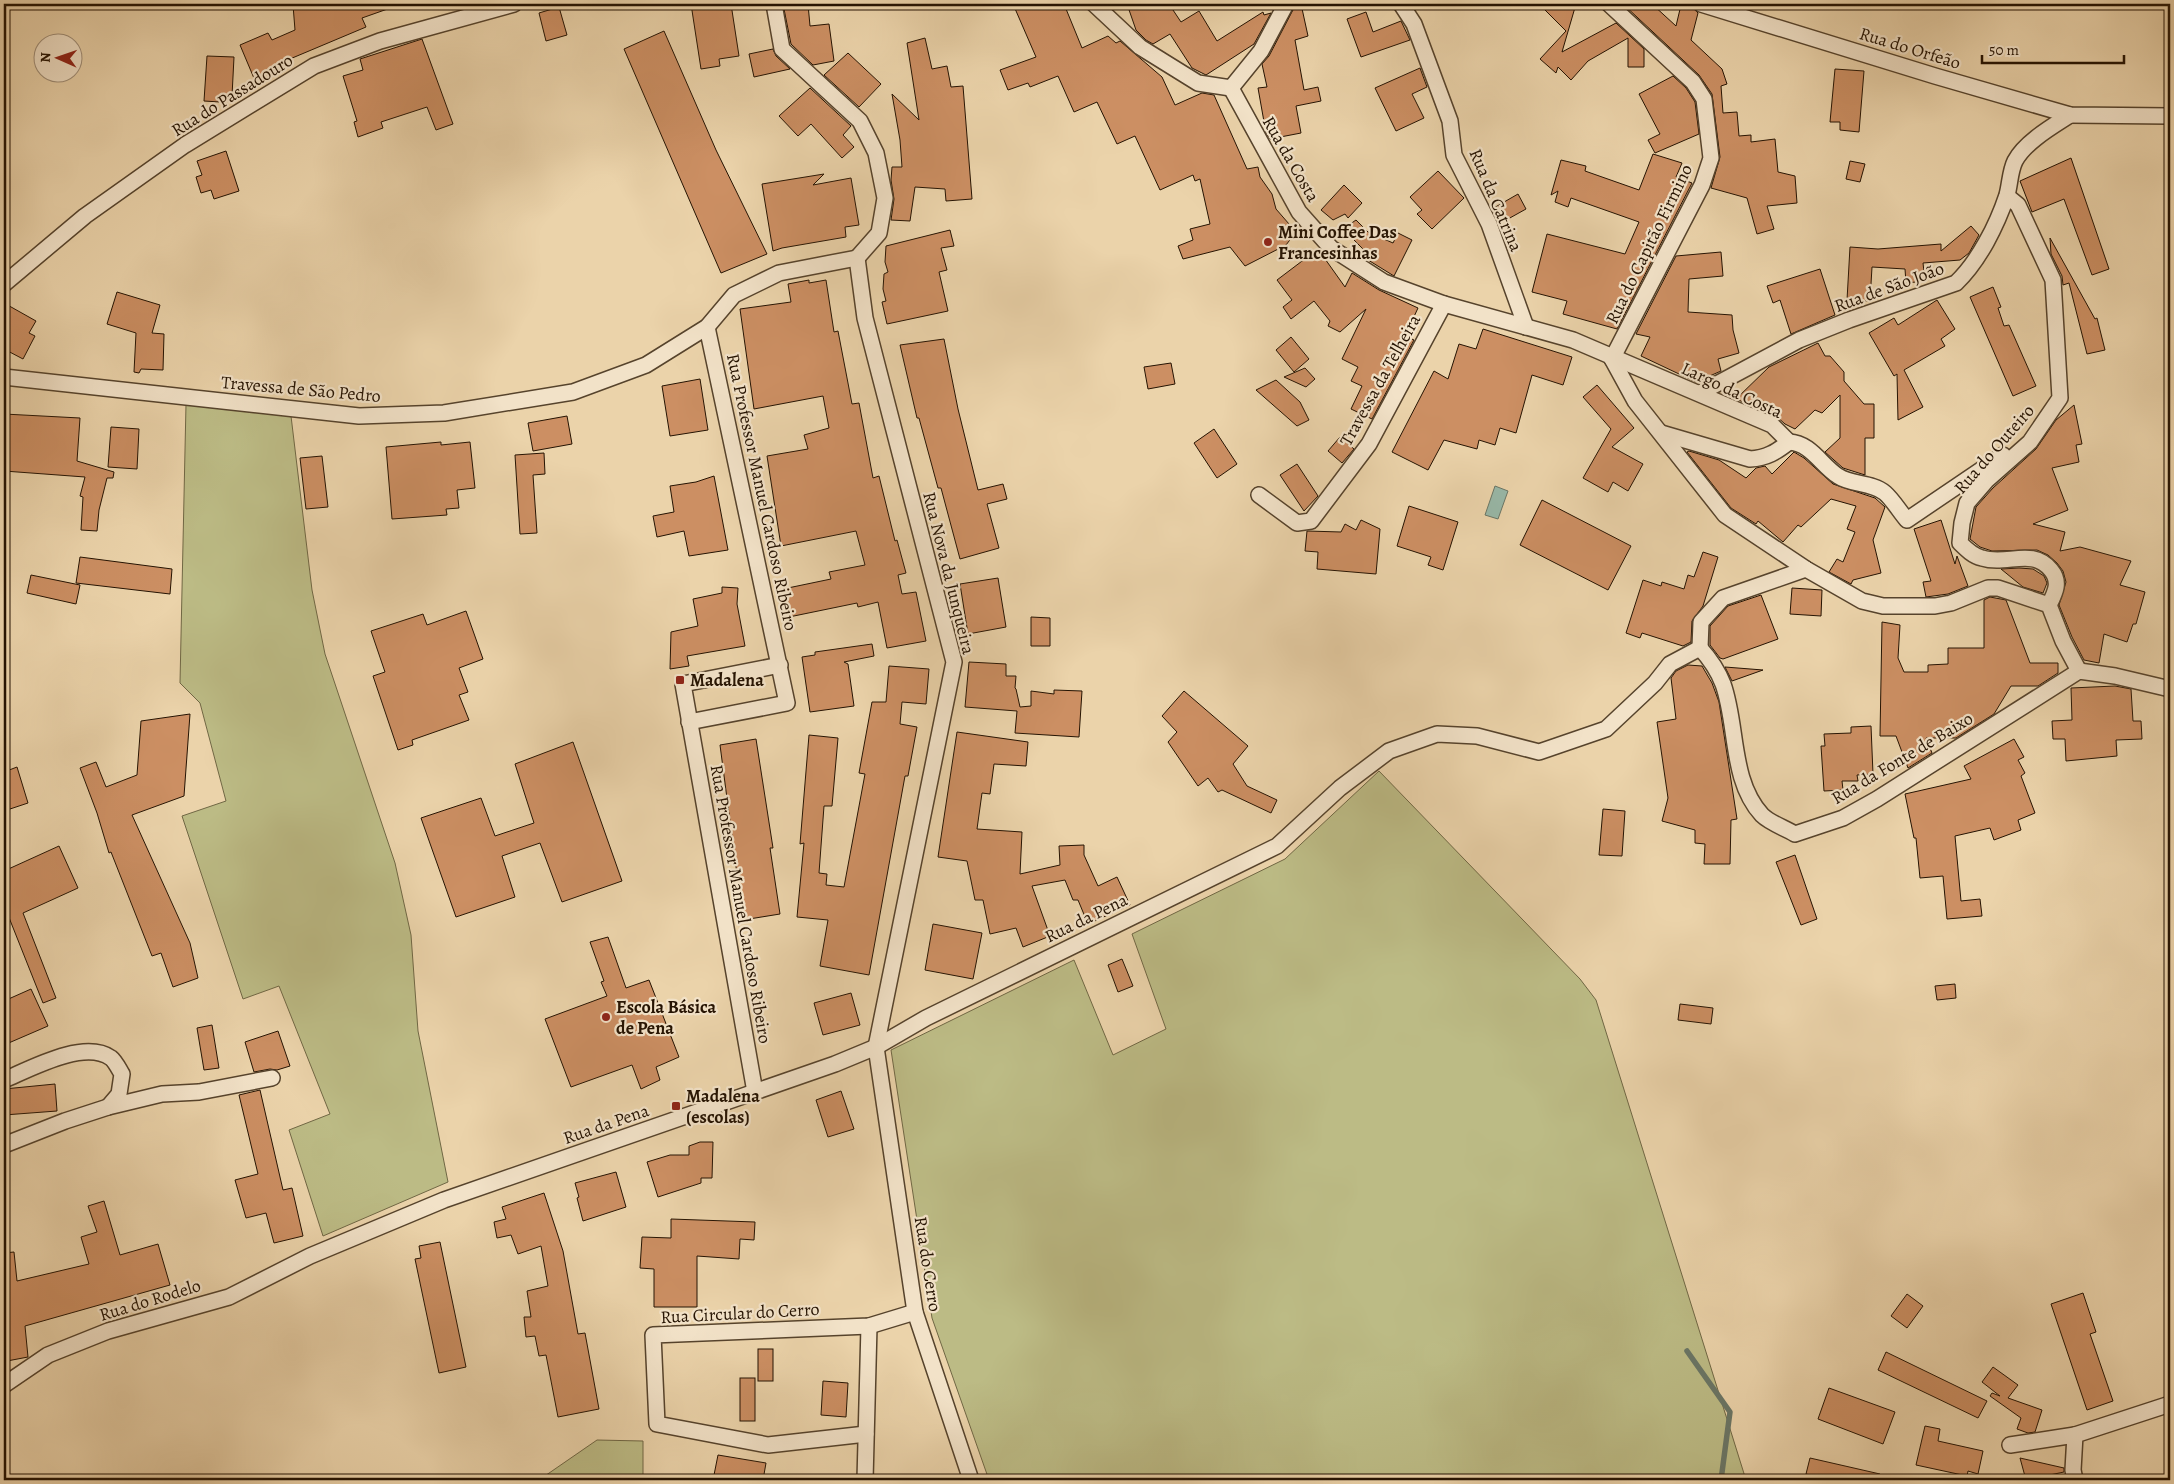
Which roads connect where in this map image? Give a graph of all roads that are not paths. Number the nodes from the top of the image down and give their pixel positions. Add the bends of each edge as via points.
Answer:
1 (514, 4) edge
2 (774, 4) edge
3 (1094, 4) edge
4 (1286, 4) edge
5 (1401, 4) edge
6 (1609, 4) edge
7 (1701, 4) edge
8 (1231, 88) junction
9 (2070, 115) junction
10 (2170, 116) edge
11 (2006, 196) junction
12 (857, 258) junction
13 (4, 284) edge
14 (1444, 304) junction
15 (707, 327) junction
16 (1526, 327) junction
17 (1612, 359) junction
18 (4, 377) edge
19 (1700, 393) junction
20 (1660, 433) junction
21 (1789, 442) junction
22 (2024, 446) junction
23 (1259, 495) dead end
24 (1806, 569) junction
25 (2049, 605) junction
26 (1700, 648) junction
27 (780, 665) junction
28 (2079, 671) junction
29 (2170, 689) edge
30 (690, 722) junction
31 (876, 1047) junction
32 (272, 1078) dead end
33 (4, 1080) edge
34 (755, 1092) junction
35 (108, 1107) junction
36 (4, 1145) edge
37 (310, 1256) joint
38 (915, 1312) junction
39 (869, 1326) junction
40 (4, 1385) edge
41 (2170, 1404) edge
42 (866, 1434) junction
43 (2075, 1435) junction
44 (2010, 1445) dead end
45 (864, 1480) edge
46 (971, 1480) edge
47 (2075, 1480) edge

1 - 13 street, Rua do Passadouro via 380,41 314,66 185,145 85,216
2 - 12 street via 782,49 860,121 876,153 885,198 879,233
3 - 8 street via 1140,47 1198,83
4 - 8 street via 1261,51
5 - 16 street, Rua da Catrina via 1414,24 1450,121 1454,155 1489,224
6 - 17 street, Rua do Capitão Firmino via 1693,82 1704,99 1711,158 1702,185
7 - 9 street, Rua do Orfeão
8 - 14 street, Rua da Costa via 1299,212 1331,248 1384,282
9 - 10 street, Rua do Orfeão
9 - 11 street, Rua de São João via 2036,138 2015,161
11 - 19 street, Rua de São João via 1968,272 1956,283 1799,340
11 - 22 street, Rua do Outeiro via 2018,205 2053,280 2060,398
12 - 15 street, Travessa de São Pedro via 779,273 734,294
12 - 31 street, Rua Nova da Junqueira via 865,318 954,662
14 - 16 street, Rua da Costa
14 - 23 street, Travessa da Telheira via 1369,444 1311,521 1297,522
15 - 18 street, Travessa de São Pedro via 646,365 573,392 444,413 359,416
15 - 27 street, Rua Professor Manuel Cardoso Ribeiro
16 - 17 street, Rua da Costa via 1573,340
17 - 19 street, Largo da Costa
17 - 20 street via 1635,400
19 - 21 street, Largo da Costa via 1772,425
20 - 21 street, Largo da Costa via 1750,458 1774,454
20 - 24 street via 1725,516
21 - 22 street via 1798,442 1809,448 1840,478 1861,482 1885,493 1907,520 2001,456
22 - 25 street, Rua do Outeiro via 1967,503 1960,543 1982,559 2035,558 2047,565 2056,576 2056,591
24 - 25 street via 1872,605 1935,606 1988,588 1998,588
24 - 26 street via 1723,598 1701,622
25 - 28 street
26 - 28 street, Rua da Fonte de Baixo via 1723,685 1749,798 1763,816 1795,834 1843,818 1877,799
26 - 31 street, Rua da Pena via 1670,664 1655,683 1606,729 1540,752 1477,736 1437,734 1388,751 1340,788 1277,846 926,1018
27 - 30 street, Rua Professor Manuel Cardoso Ribeiro via 683,684
27 - 30 street, Rua Professor Manuel Cardoso Ribeiro via 788,702
28 - 29 street
30 - 34 street, Rua Professor Manuel Cardoso Ribeiro
31 - 34 street, Rua da Pena
31 - 38 street, Rua do Cerro
32 - 35 street via 199,1092 162,1094
33 - 35 street via 75,1052 96,1052 111,1058 122,1074 119,1094
34 - 37 street, Rua da Pena via 444,1200
35 - 36 street
37 - 40 street, Rua do Rodelo via 229,1297 108,1331 48,1355
38 - 39 street, Rua Circular do Cerro
38 - 46 street, Rua do Cerro
39 - 42 street
39 - 42 street, Rua Circular do Cerro via 653,1335 657,1424 768,1445
41 - 43 street
42 - 45 street
43 - 44 street
43 - 47 street

